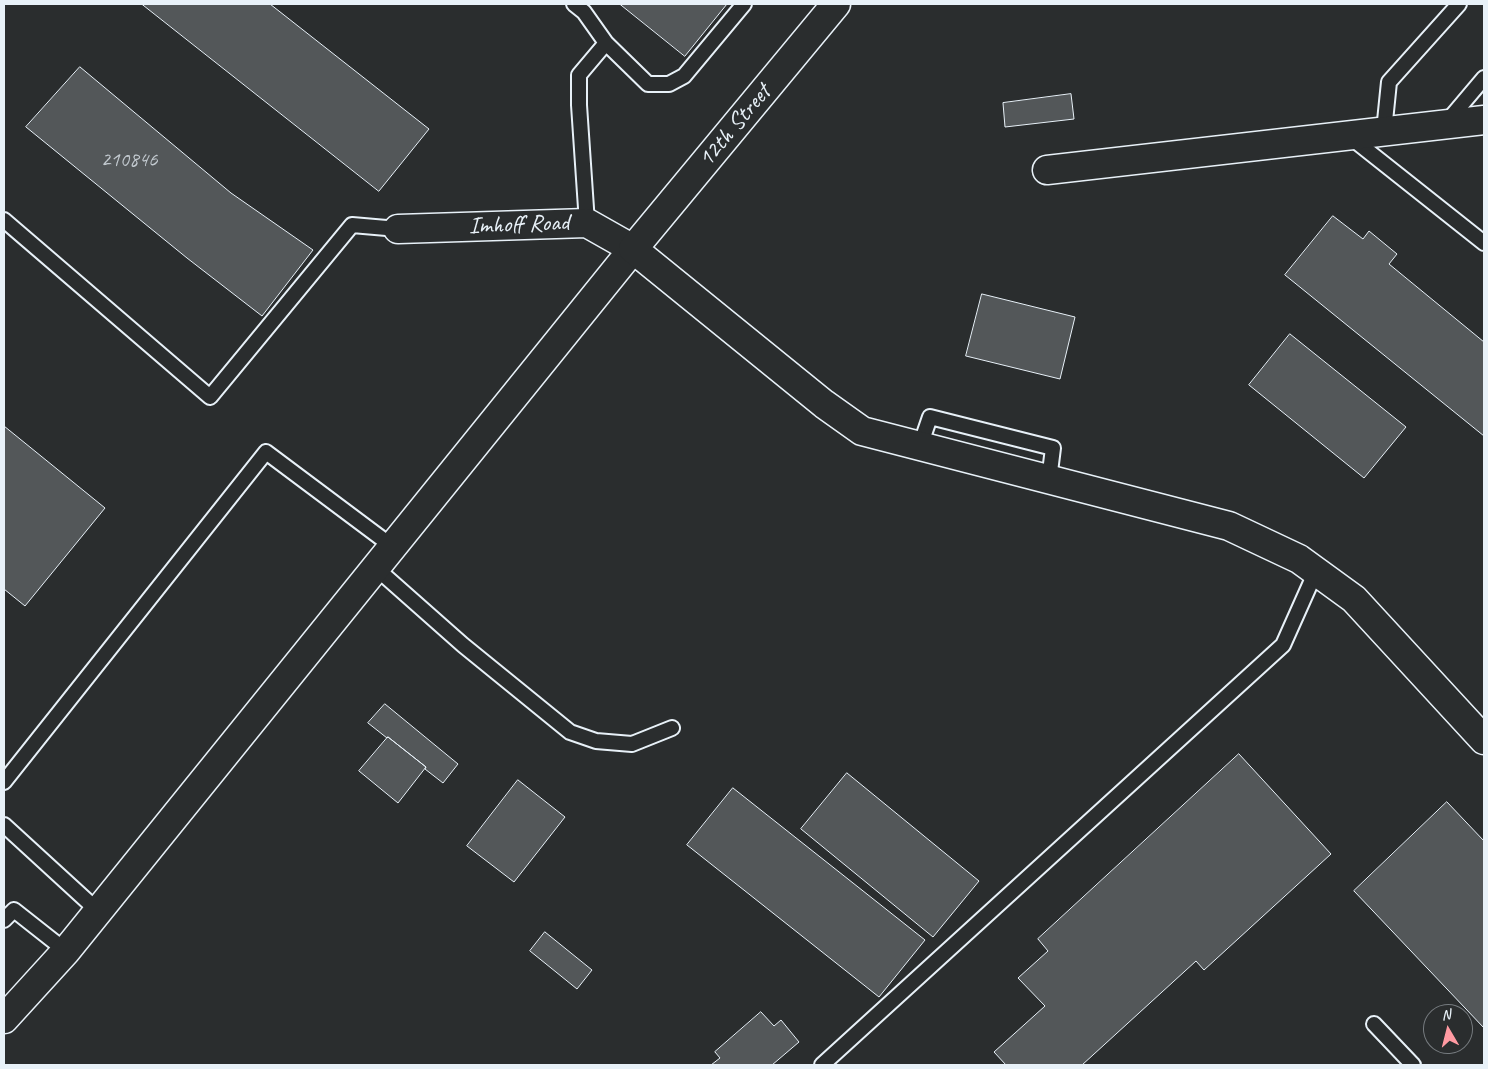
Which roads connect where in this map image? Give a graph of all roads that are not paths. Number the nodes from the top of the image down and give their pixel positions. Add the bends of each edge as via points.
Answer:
1 (574, 4) edge
2 (744, 4) edge
3 (836, 4) edge
4 (1459, 4) edge
5 (606, 42) junction
6 (1484, 78) edge
7 (1484, 120) edge
8 (1445, 124) junction
9 (1384, 131) junction
10 (1348, 135) junction
11 (1047, 170) dead end
12 (4, 220) edge
13 (587, 223) junction
14 (398, 229) joint
15 (1484, 243) edge
16 (634, 249) junction
17 (393, 547) junction
18 (376, 568) junction
19 (1316, 571) junction
20 (672, 728) dead end
21 (1484, 740) edge
22 (4, 782) edge
23 (4, 825) edge
24 (98, 911) junction
25 (4, 920) edge
26 (66, 951) junction
27 (4, 1019) edge
28 (1374, 1024) dead end
29 (822, 1065) edge
30 (1413, 1065) edge

1 - 5 lane
2 - 5 lane via 684,76 669,84 648,84
3 - 16 street, 12th Street
4 - 9 lane via 1390,82
5 - 13 lane via 579,75
6 - 8 lane
7 - 8 street
8 - 9 street
9 - 10 street
10 - 11 street
10 - 15 lane
12 - 14 lane via 210,396 352,225
13 - 14 street, Imhoff Road
13 - 16 street, Imhoff Road
16 - 17 street, 12th Street
16 - 19 street, Imhoff Road via 824,404 862,431 1229,526 1300,559
17 - 18 street, 12th Street
17 - 22 lane via 266,452
18 - 20 lane via 570,732 596,741 632,744
18 - 24 street, 12th Street
19 - 21 street, Imhoff Road via 1354,600
19 - 29 lane via 1283,645
23 - 24 lane
24 - 26 street, 12th Street
25 - 26 lane via 14,910
26 - 27 street, 12th Street
28 - 30 lane

